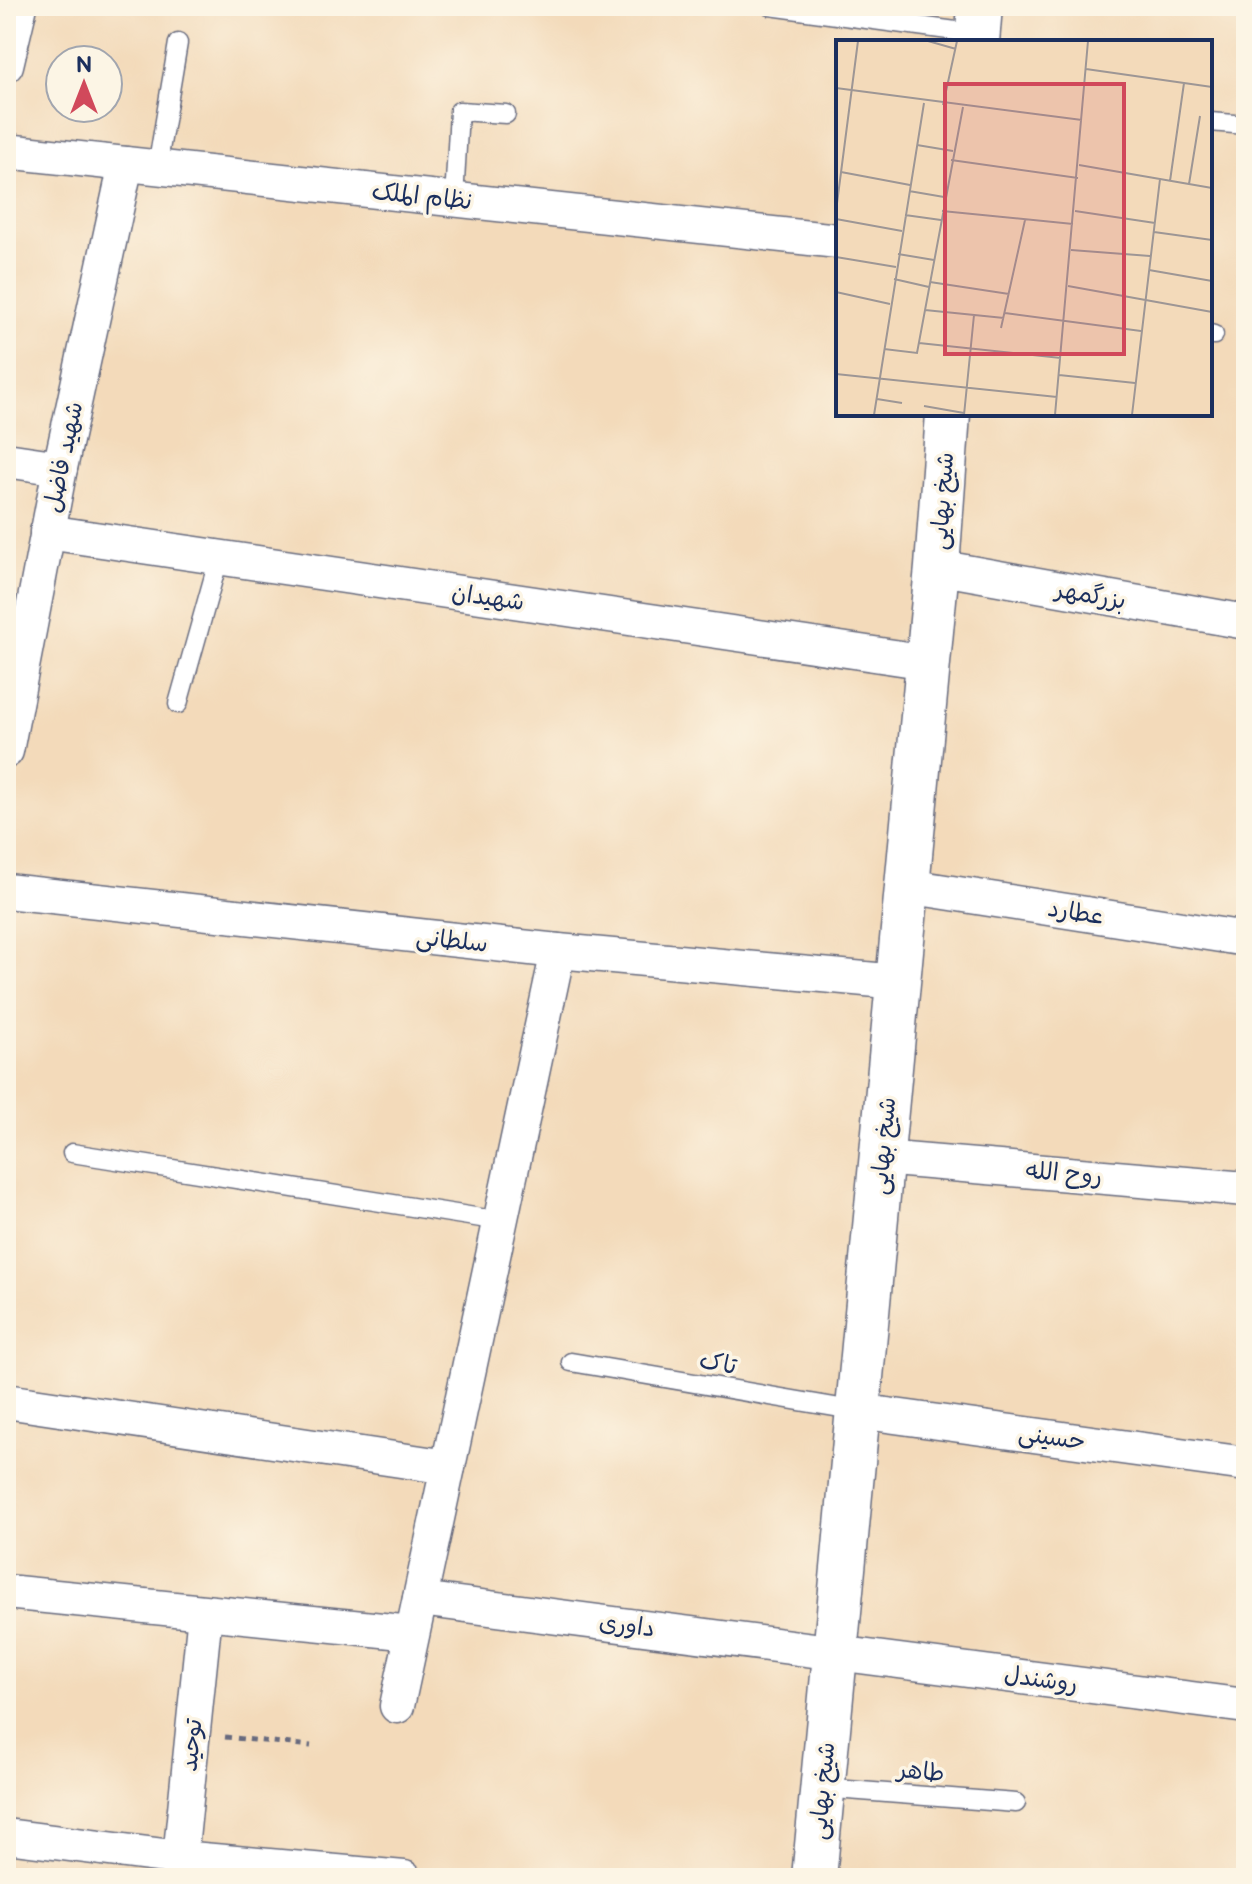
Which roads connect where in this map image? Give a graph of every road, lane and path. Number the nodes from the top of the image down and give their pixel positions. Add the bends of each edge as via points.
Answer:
1 (20, 6) edge
2 (770, 6) edge
3 (978, 27) edge
4 (178, 43) dead end
5 (6, 65) edge
6 (506, 114) dead end
7 (1212, 122) edge
8 (1246, 125) edge
9 (6, 151) edge
10 (142, 166) junction
11 (454, 200) junction
12 (836, 241) edge
13 (948, 416) edge
14 (6, 460) edge
15 (60, 468) junction
16 (47, 532) junction
17 (219, 558) junction
18 (937, 567) junction
19 (1246, 622) edge
20 (928, 662) junction
21 (178, 704) dead end
22 (6, 751) edge
23 (907, 886) junction
24 (6, 891) edge
25 (1246, 939) edge
26 (558, 951) junction
27 (898, 982) junction
28 (72, 1153) dead end
29 (881, 1158) junction
30 (1246, 1189) edge
31 (500, 1221) junction
32 (571, 1362) dead end
33 (6, 1401) edge
34 (858, 1411) junction
35 (1246, 1464) edge
36 (448, 1467) junction
37 (6, 1592) edge
38 (420, 1599) junction
39 (205, 1613) junction
40 (412, 1633) junction
41 (835, 1652) junction
42 (397, 1706) dead end
43 (1246, 1706) edge
44 (193, 1733) junction
45 (311, 1746) dead end
46 (822, 1788) junction
47 (1016, 1803) dead end
48 (6, 1836) edge
49 (179, 1868) edge
50 (404, 1878) edge
51 (814, 1878) edge

1 - 5 street
2 - 3 lane
4 - 10 lane
6 - 11 lane via 459,111
7 - 8 lane
9 - 10 street, نظام الملک
10 - 11 street, نظام الملک
10 - 15 street, شهید فاضل
11 - 12 street, نظام الملک
13 - 18 main road, شیخ بهایی
14 - 15 street
15 - 16 street, شهید فاضل
16 - 17 street, شهیدان
16 - 22 street, شهید فاضل
17 - 20 street, شهیدان
17 - 21 lane
18 - 19 street, بزرگمهر
18 - 20 main road, شیخ بهایی
20 - 23 main road, شیخ بهایی
23 - 25 street, عطارد
23 - 27 main road, شیخ بهایی
24 - 26 street, سلطانی
26 - 27 street, سلطانی
26 - 31 street
27 - 29 main road, شیخ بهایی
28 - 31 lane
29 - 30 street, روح الله
29 - 34 main road, شیخ بهایی
31 - 36 street
32 - 34 lane, تاک
33 - 36 street
34 - 35 street, حسینی
34 - 41 main road, شیخ بهایی
36 - 38 street
37 - 39 street
38 - 40 street
38 - 41 street, داوری
39 - 40 street
39 - 44 street, توحید
40 - 42 street
41 - 43 street, روشندل
41 - 46 main road, شیخ بهایی
44 - 45 path
44 - 49 street, توحید
46 - 47 lane, طاهر
46 - 51 main road, شیخ بهایی
48 - 49 street
49 - 50 street

